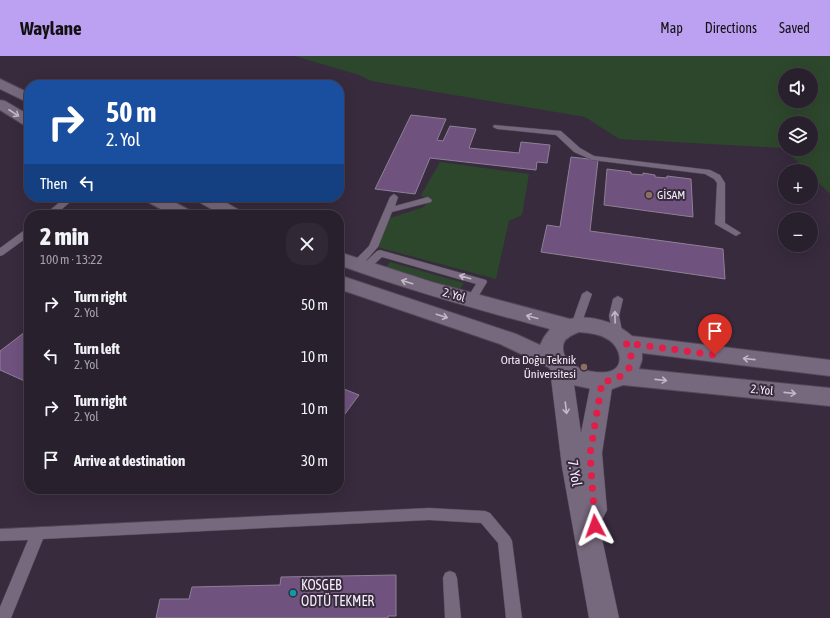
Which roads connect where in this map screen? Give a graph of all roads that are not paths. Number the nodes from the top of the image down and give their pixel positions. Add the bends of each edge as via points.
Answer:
1 (0, 83) edge
2 (24, 96) edge
3 (0, 104) edge
4 (24, 119) edge
5 (497, 127) dead end
6 (394, 197) dead end
7 (428, 200) dead end
8 (66, 202) edge
9 (161, 202) edge
10 (212, 202) edge
11 (55, 210) edge
12 (176, 210) edge
13 (226, 210) edge
14 (389, 210) junction
15 (736, 233) dead end
16 (24, 234) edge
17 (0, 253) edge
18 (353, 264) edge
19 (344, 284) edge
20 (587, 294) dead end
21 (618, 299) dead end
22 (573, 326) junction
23 (622, 339) junction
24 (558, 365) junction
25 (830, 368) edge
26 (612, 379) junction
27 (830, 396) edge
28 (38, 533) junction
29 (0, 535) edge
30 (450, 578) dead end
31 (602, 608) edge
32 (3, 618) edge
33 (453, 618) edge
34 (514, 618) edge

1 - 2 street
3 -> 4 street
5 - 15 lane via 558,133 577,150 592,158 707,172 717,176 721,183 720,224
6 - 14 lane
7 - 14 lane
8 - 11 lane
9 - 12 street
10 - 13 street
14 - 18 lane via 373,247
16 - 17 lane
22 -> 18 street, 2. Yol via 471,300
19 -> 24 street, 2. Yol via 508,339
20 - 22 lane
23 -> 21 lane via 614,316
22 - 23 street, 2. Yol via 607,329
22 - 24 street via 561,331 551,344 550,353
25 -> 23 street, 2. Yol
23 - 26 street via 631,352 632,361 629,369
24 - 26 street, 2. Yol via 572,376 585,381
24 -> 31 street, 7. Yol via 574,467
26 -> 27 street, 2. Yol
26 - 31 street, 7. Yol via 590,454
28 - 29 lane
28 - 32 lane
28 - 34 lane via 430,514 485,516 505,541
30 - 33 lane

